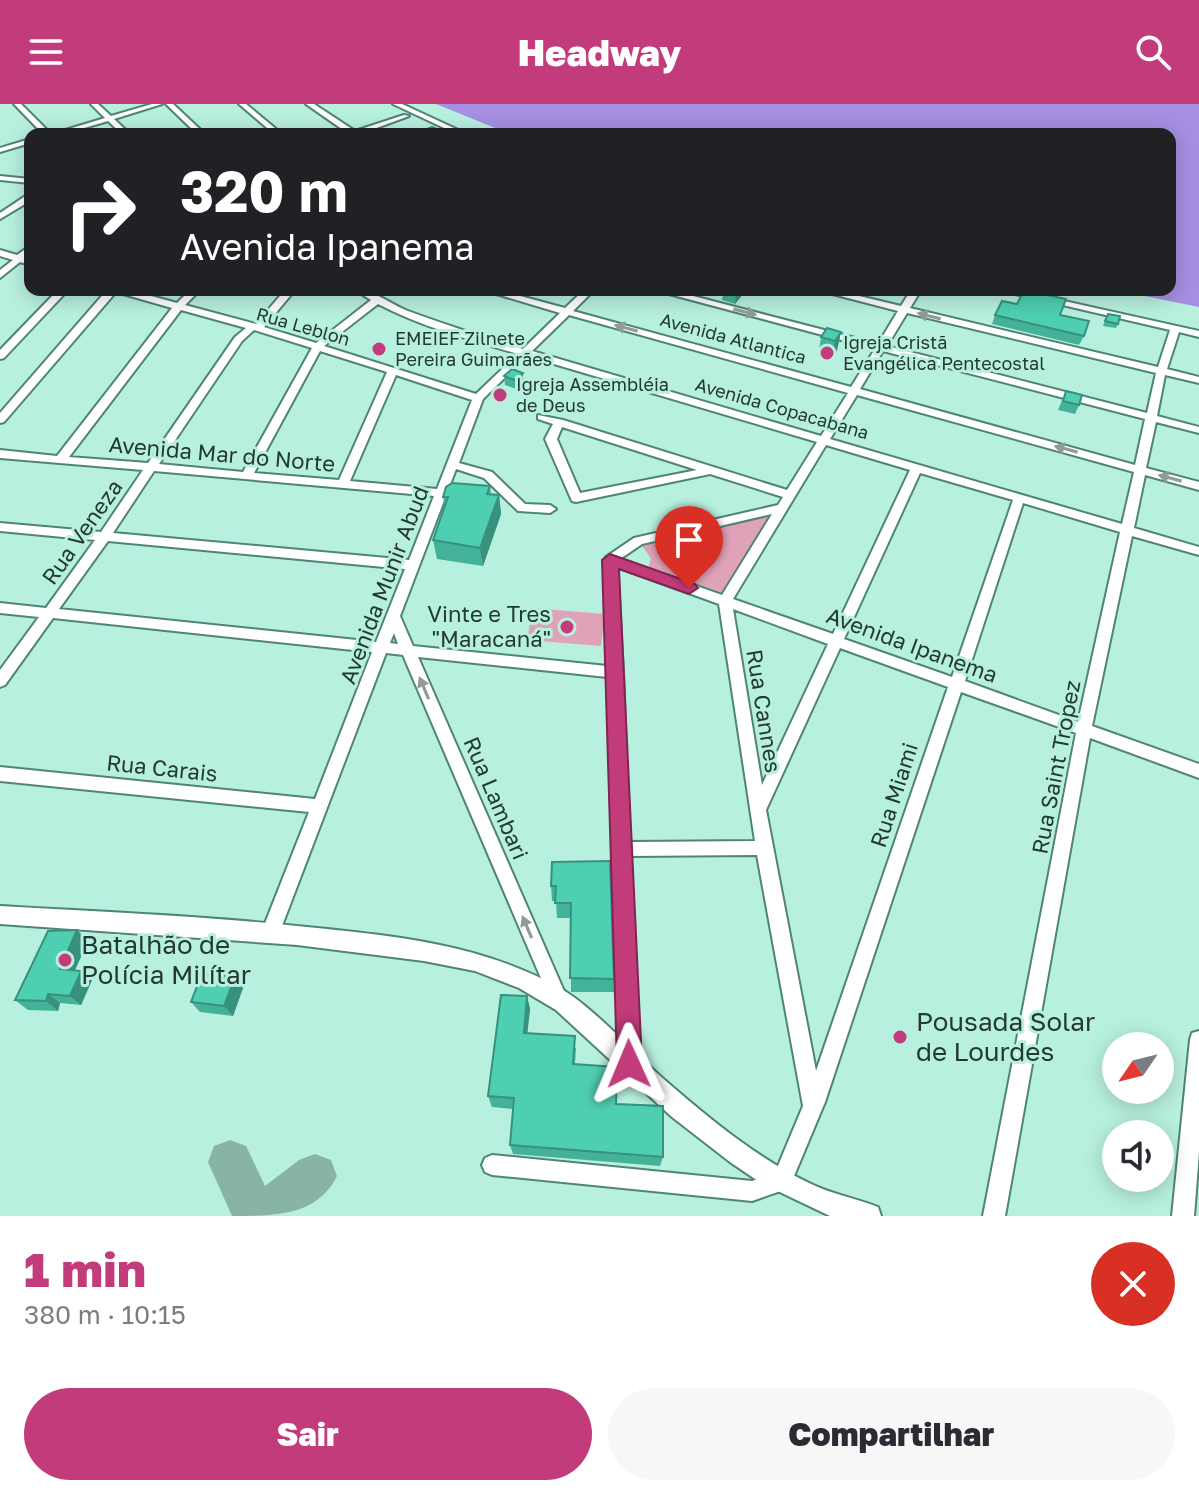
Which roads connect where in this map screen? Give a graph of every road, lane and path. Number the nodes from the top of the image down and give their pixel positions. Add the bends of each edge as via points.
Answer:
1 (17, 104) edge
2 (94, 104) edge
3 (159, 104) edge
4 (169, 104) edge
5 (242, 104) edge
6 (309, 104) edge
7 (386, 104) edge
8 (396, 104) edge
9 (406, 116) junction
10 (112, 118) junction
11 (41, 128) edge
12 (77, 128) edge
13 (121, 128) edge
14 (195, 128) edge
15 (271, 128) edge
16 (345, 128) edge
17 (371, 128) edge
18 (435, 128) edge
19 (450, 128) edge
20 (24, 143) edge
21 (0, 150) edge
22 (0, 178) edge
23 (24, 180) edge
24 (24, 201) edge
25 (0, 217) edge
26 (0, 253) edge
27 (24, 253) edge
28 (17, 258) junction
29 (24, 260) edge
30 (0, 275) edge
31 (57, 296) edge
32 (107, 296) edge
33 (138, 296) edge
34 (189, 296) edge
35 (284, 296) edge
36 (370, 296) edge
37 (509, 296) edge
38 (583, 296) edge
39 (682, 296) edge
40 (847, 296) edge
41 (912, 296) edge
42 (1029, 296) edge
43 (1060, 296) edge
44 (377, 300) junction
45 (177, 308) junction
46 (904, 310) junction
47 (566, 312) junction
48 (254, 328) junction
49 (1199, 328) edge
50 (1175, 329) junction
51 (1199, 334) edge
52 (318, 346) junction
53 (880, 347) junction
54 (524, 352) junction
55 (0, 356) edge
56 (393, 371) junction
57 (1161, 372) junction
58 (1199, 380) edge
59 (854, 391) junction
60 (478, 398) junction
61 (542, 417) dead end
62 (1152, 418) junction
63 (0, 420) edge
64 (559, 422) junction
65 (1199, 430) edge
66 (824, 439) junction
67 (0, 454) edge
68 (60, 460) junction
69 (451, 464) junction
70 (917, 467) junction
71 (151, 468) junction
72 (1141, 470) junction
73 (707, 471) junction
74 (246, 476) junction
75 (343, 485) junction
76 (1199, 486) edge
77 (441, 493) junction
78 (1019, 499) junction
79 (785, 502) junction
80 (550, 509) dead end
81 (0, 527) edge
82 (1128, 530) junction
83 (104, 537) junction
84 (1199, 551) edge
85 (610, 560) junction
86 (413, 565) junction
87 (725, 601) junction
88 (0, 608) edge
89 (49, 613) junction
90 (393, 616) junction
91 (836, 641) junction
92 (382, 646) junction
93 (408, 648) junction
94 (616, 672) junction
95 (0, 681) edge
96 (954, 683) junction
97 (1084, 730) junction
98 (1199, 771) edge
99 (0, 774) edge
100 (320, 806) junction
101 (758, 810) junction
102 (764, 848) junction
103 (624, 849) junction
104 (0, 915) edge
105 (271, 931) junction
106 (558, 998) junction
107 (1199, 1040) edge
108 (629, 1064) junction
109 (813, 1106) junction
110 (492, 1165) dead end
111 (782, 1181) junction
112 (869, 1216) edge
113 (994, 1216) edge
114 (1183, 1216) edge

1 - 11 street
2 - 10 street
3 - 10 street
4 - 14 street
5 - 15 street
6 - 16 street
7 - 9 street
8 - 19 street
9 - 17 street
9 - 18 street
10 - 12 street
10 - 13 street
20 - 21 street
22 - 23 street
24 - 25 street
26 - 28 street
27 - 28 street
28 - 29 street
28 - 30 street
31 - 55 street
32 - 63 street
33 - 45 street, Rua Leblon
34 - 45 street
35 - 48 street, Rua Veneza
36 - 44 street, Avenida Copacabana
37 - 47 street, Avenida Atlantica
38 - 47 street, Avenida Munir Abud
39 -> 53 street
40 - 46 street
41 - 46 street
42 - 50 street
43 - 49 street
44 - 52 street
44 - 54 street, Avenida Copacabana via 421,320
45 - 48 street, Rua Leblon
45 - 68 street
46 - 53 street
57 -> 46 street
47 - 54 street, Avenida Munir Abud
59 -> 47 street, Avenida Atlantica
48 - 52 street, Rua Leblon
48 - 71 street, Rua Veneza via 238,339
50 - 51 street
50 - 57 street, Rua Saint Tropez
52 - 56 street, Rua Leblon
52 - 74 street
53 - 59 street
53 - 62 street
54 - 60 street, Avenida Munir Abud
54 - 66 street, Avenida Copacabana
56 - 60 street, Rua Leblon
56 - 75 street
57 - 58 street
57 - 62 street, Rua Saint Tropez
59 - 66 street
72 -> 59 street, Avenida Atlantica
60 - 69 street, Avenida Munir Abud
61 - 64 street
62 - 65 street
62 - 72 street, Rua Saint Tropez
64 - 73 street
64 - 73 street via 551,439 576,498
66 - 70 street, Avenida Copacabana
66 - 79 street
67 - 68 street, Avenida Mar do Norte
68 - 71 street, Avenida Mar do Norte
69 - 77 street, Avenida Munir Abud
69 - 80 street via 488,475 522,508
70 - 78 street, Avenida Copacabana
70 - 91 street
71 - 74 street, Avenida Mar do Norte
71 - 83 street, Rua Veneza
76 -> 72 street, Avenida Atlantica
72 - 82 street, Rua Saint Tropez
73 - 79 street
74 - 75 street, Avenida Mar do Norte
75 - 77 street, Avenida Mar do Norte
77 - 86 street, Avenida Munir Abud
78 - 82 street, Avenida Copacabana
78 - 96 street, Rua Miami
79 - 85 street via 638,541
79 - 87 street
81 - 83 street
82 - 84 street, Avenida Copacabana
82 - 97 street, Rua Saint Tropez
83 - 86 street
83 - 89 street, Rua Veneza
85 - 87 street, Avenida Ipanema
85 - 94 street
86 - 90 street, Avenida Munir Abud
87 - 91 street, Avenida Ipanema
87 - 101 street, Rua Cannes
88 - 89 street
89 - 92 street
89 - 95 street, Rua Veneza
90 - 92 street, Avenida Munir Abud
90 - 93 street, Rua Lambari
91 - 96 street, Avenida Ipanema
91 - 101 street
92 - 93 street
92 - 100 street, Avenida Munir Abud
93 - 94 street
106 -> 93 street, Rua Lambari
94 - 103 street
96 - 97 street, Avenida Ipanema
96 - 109 street, Rua Miami
97 - 98 street, Avenida Ipanema
97 - 113 street, Rua Saint Tropez
99 - 100 street, Rua Carais
100 - 105 street, Avenida Munir Abud
101 - 102 street, Rua Cannes
102 - 103 street
102 - 109 street, Rua Cannes
103 - 108 street
104 - 105 main road
105 - 106 main road via 445,952 499,967
106 - 108 main road
107 - 114 street
108 - 111 main road via 728,1146
109 - 111 street
110 - 111 street via 752,1191
111 - 112 main road via 810,1198

